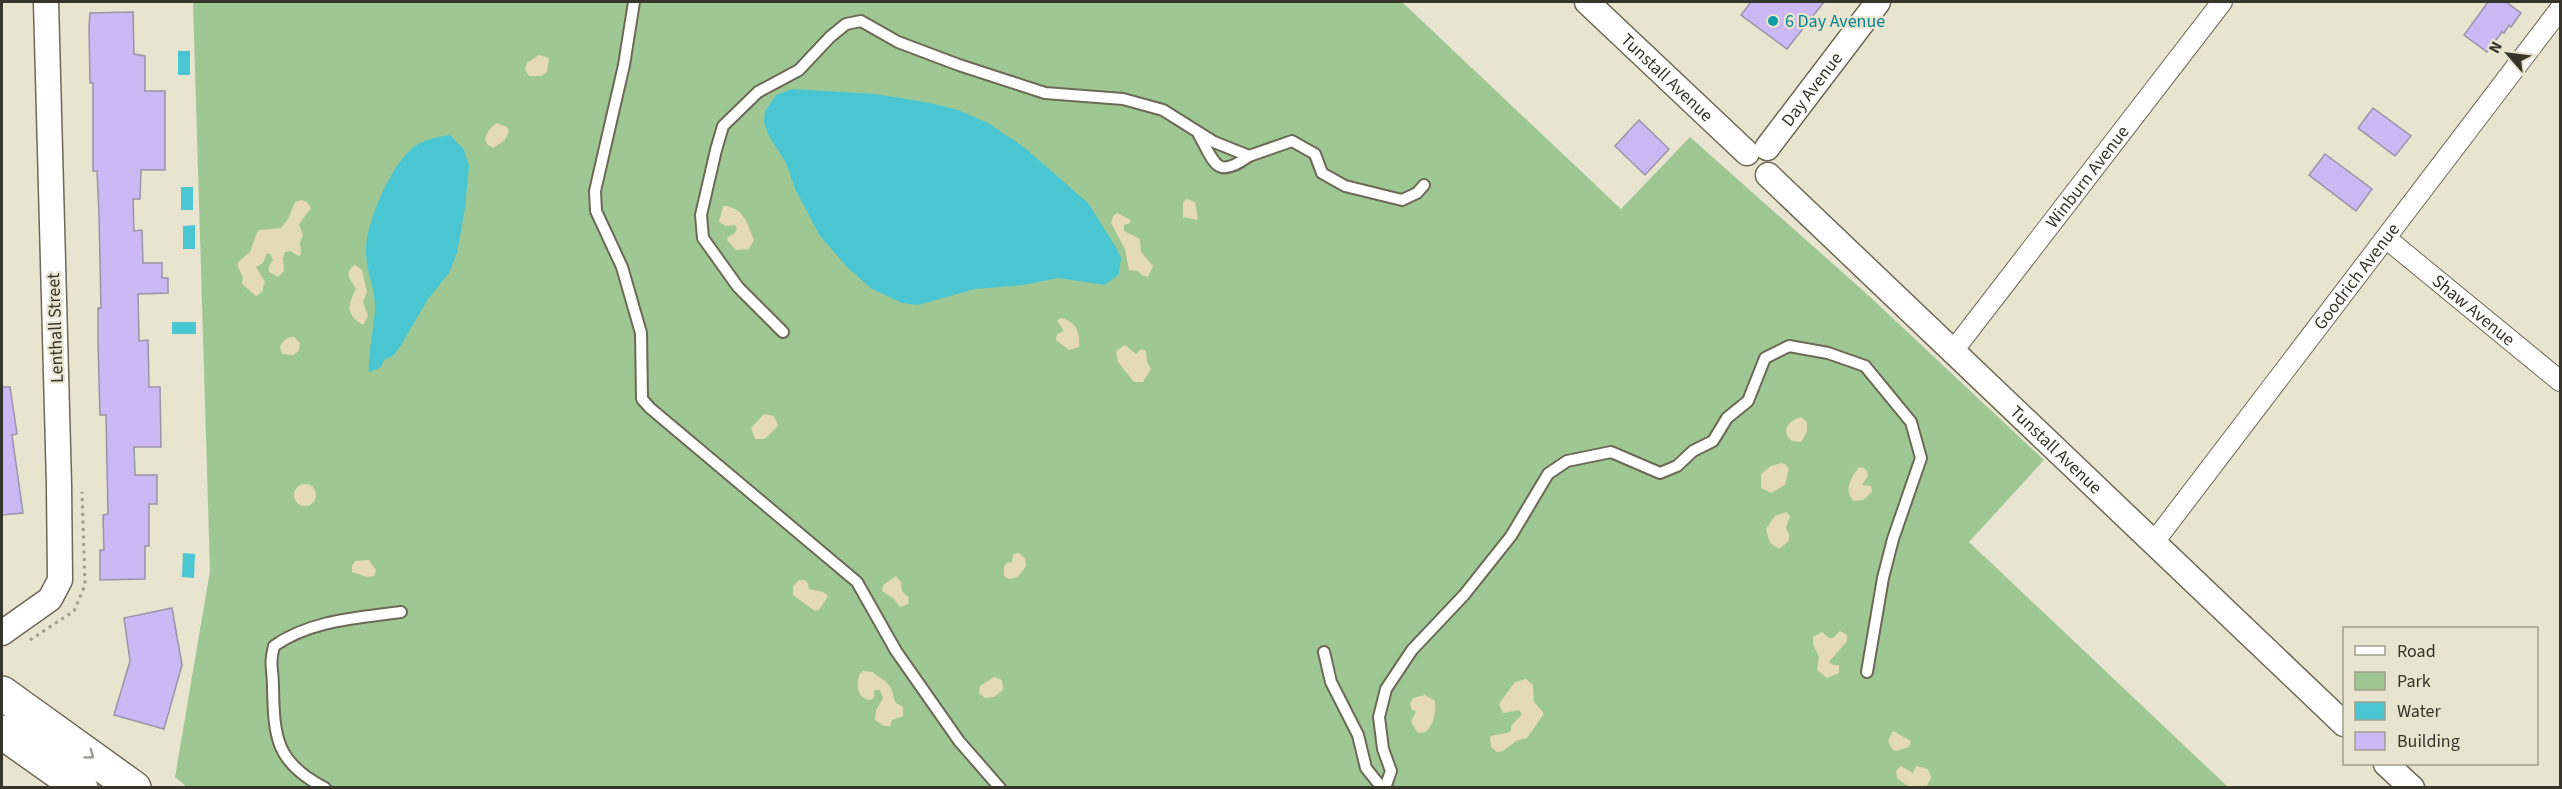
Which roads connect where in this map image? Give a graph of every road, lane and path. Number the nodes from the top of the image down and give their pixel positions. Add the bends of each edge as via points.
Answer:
1 (46, 2) edge
2 (634, 2) edge
3 (1587, 2) edge
4 (1878, 2) edge
5 (2222, 2) edge
6 (2560, 9) edge
7 (1197, 132) junction
8 (1757, 150) junction
9 (1249, 156) junction
10 (1424, 185) dead end
11 (2386, 239) junction
12 (783, 332) dead end
13 (1953, 351) junction
14 (2560, 381) edge
15 (2154, 542) junction
16 (401, 612) dead end
17 (3, 631) edge
18 (1324, 652) dead end
19 (1867, 672) dead end
20 (2, 693) edge
21 (2343, 723) edge
22 (13, 740) edge
23 (2387, 765) edge
24 (81, 788) edge
25 (134, 788) edge
26 (325, 788) edge
27 (1000, 788) edge
28 (1383, 788) edge
29 (2412, 788) edge

1 - 17 street, Lenthall Street via 60,580 50,600
2 - 27 lane via 595,191 596,211 622,267 641,333 642,399 857,582 896,651 959,741
3 - 8 street, Tunstall Avenue
4 - 8 street, Day Avenue
5 - 13 street, Winburn Avenue
6 - 11 street, Goodrich Avenue
7 - 9 lane
7 - 9 lane via 1216,165 1224,169 1233,168
7 - 12 lane via 1163,110 1123,99 1045,93 908,46 861,21 846,24 799,70 758,92 723,126 701,215 703,238 738,287
8 - 13 street, Tunstall Avenue via 1773,153 1774,169 1768,175
9 - 10 lane via 1292,141 1315,154 1322,172 1345,186 1402,200
11 - 14 street, Shaw Avenue
11 - 15 street, Goodrich Avenue
13 - 15 street, Tunstall Avenue
15 - 21 street, Tunstall Avenue
16 - 26 lane via 321,624 291,634 274,646 269,662 276,738 289,762
18 - 28 lane via 1331,682 1358,735 1366,768
19 - 28 lane via 1893,539 1921,458 1911,422 1864,366 1828,353 1789,346 1765,358 1748,400 1727,418 1713,441 1677,465 1660,473 1611,452 1567,461 1548,474 1511,536 1464,595 1412,650 1386,689 1379,717 1383,749 1391,771
20 -> 25 highway
22 - 24 highway
23 - 29 street

